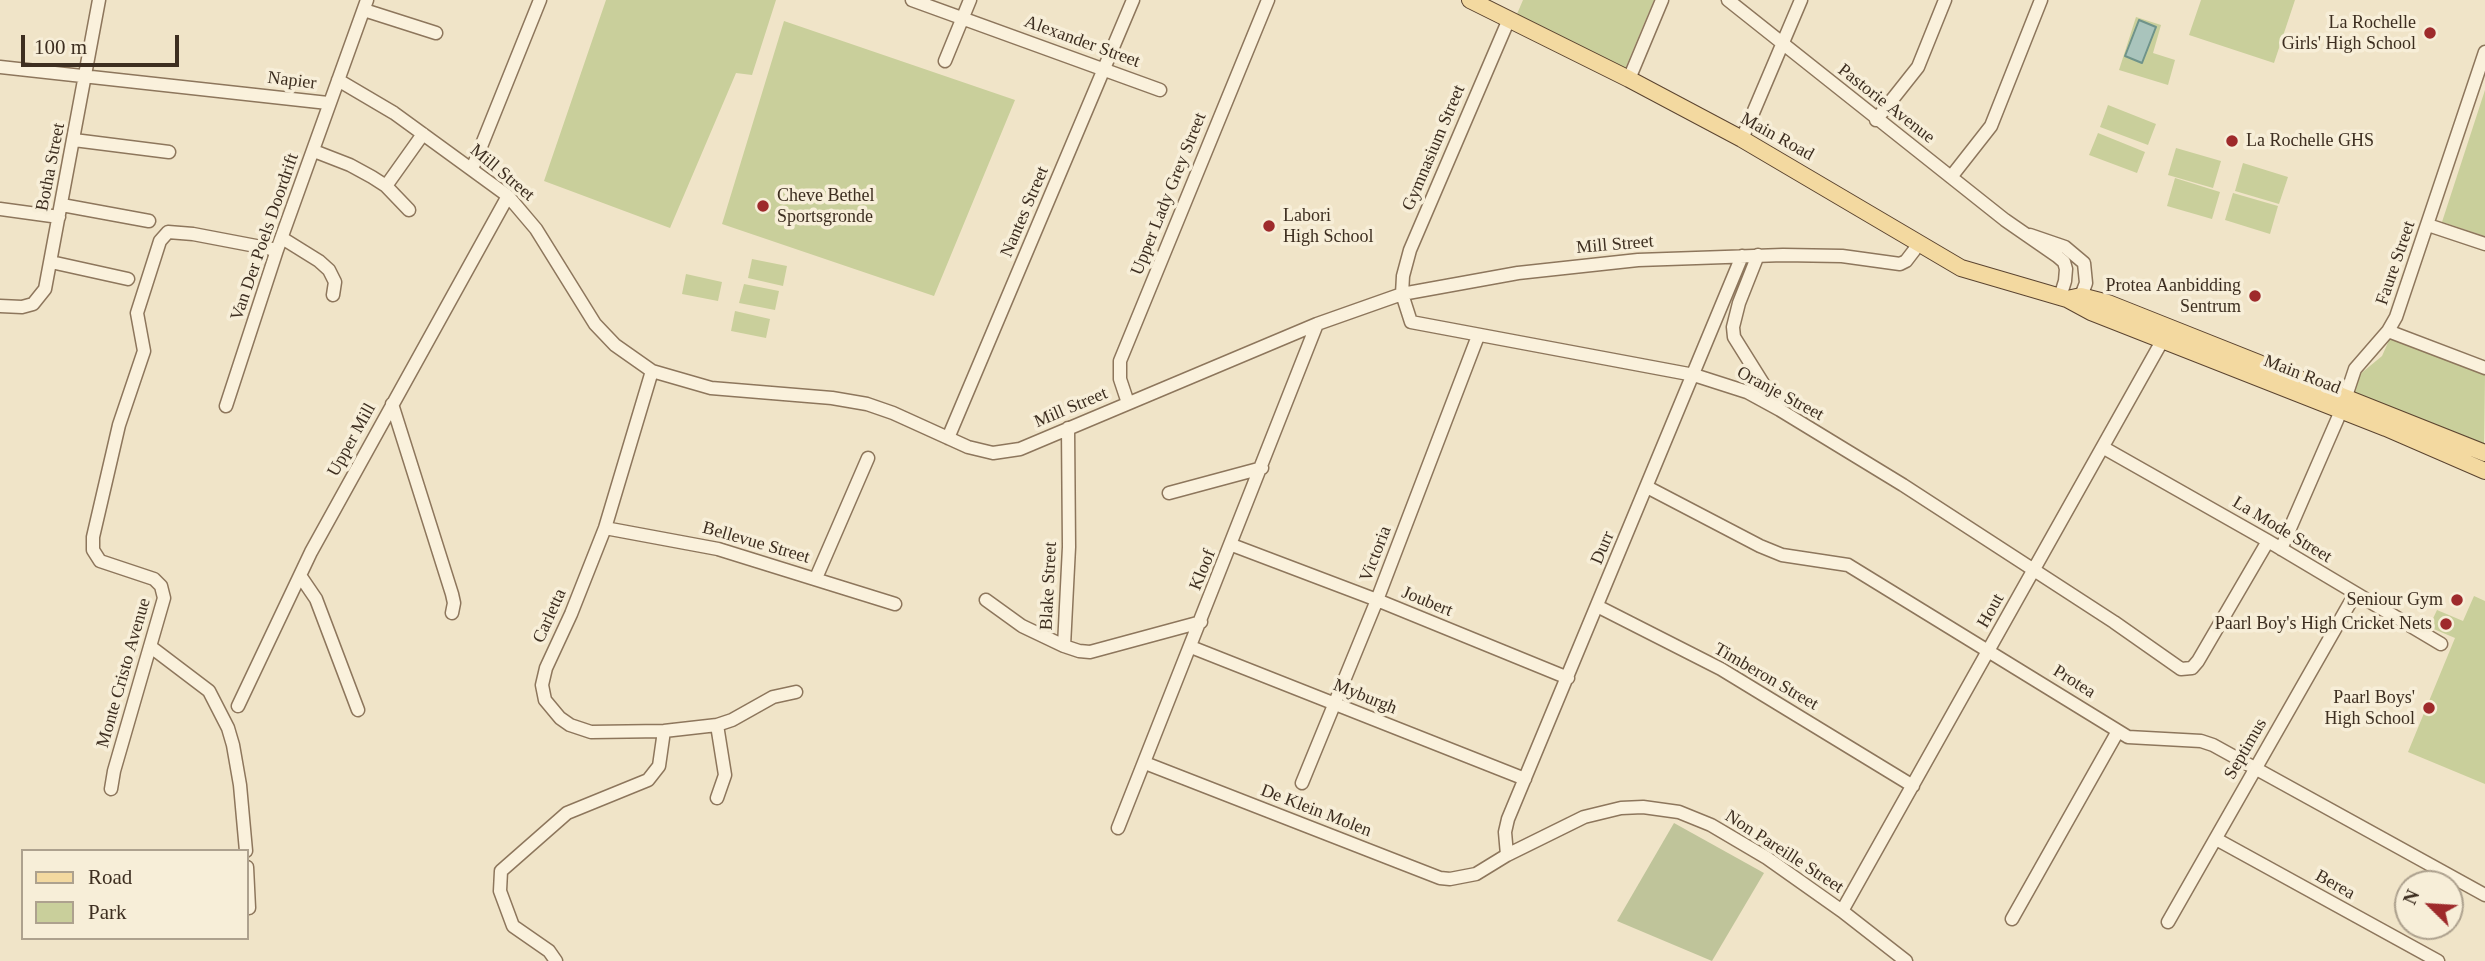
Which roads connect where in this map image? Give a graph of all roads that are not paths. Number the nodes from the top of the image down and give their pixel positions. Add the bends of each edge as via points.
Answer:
1 (99, 0) edge
2 (540, 0) edge
3 (912, 0) edge
4 (970, 0) edge
5 (1133, 0) edge
6 (1268, 0) edge
7 (1470, 0) edge
8 (1662, 0) edge
9 (1728, 0) edge
10 (1801, 0) edge
11 (1945, 0) edge
12 (2041, 0) edge
13 (366, 5) edge
14 (962, 18) junction
15 (1509, 19) junction
16 (436, 33) dead end
17 (1783, 46) junction
18 (2485, 52) edge
19 (945, 61) dead end
20 (0, 67) edge
21 (1105, 68) junction
22 (86, 75) junction
23 (1629, 79) junction
24 (338, 80) junction
25 (1160, 90) dead end
26 (328, 103) junction
27 (1876, 120) junction
28 (423, 134) junction
29 (1742, 139) junction
30 (74, 140) junction
31 (314, 151) junction
32 (169, 152) dead end
33 (472, 169) junction
34 (1951, 177) junction
35 (386, 186) junction
36 (508, 197) junction
37 (0, 209) edge
38 (409, 210) dead end
39 (60, 211) junction
40 (149, 221) dead end
41 (2428, 225) junction
42 (2023, 234) junction
43 (280, 244) junction
44 (1919, 244) junction
45 (2485, 244) edge
46 (1758, 255) junction
47 (1742, 256) junction
48 (51, 262) junction
49 (128, 279) dead end
50 (1402, 294) junction
51 (333, 295) dead end
52 (2071, 300) junction
53 (0, 306) edge
54 (1317, 324) junction
55 (2388, 331) junction
56 (2166, 334) junction
57 (1478, 336) junction
58 (2485, 369) edge
59 (652, 371) junction
60 (1693, 375) junction
61 (1128, 403) junction
62 (392, 404) junction
63 (2344, 404) junction
64 (226, 406) dead end
65 (1780, 410) junction
66 (1068, 428) junction
67 (948, 438) junction
68 (2104, 448) junction
69 (2485, 453) edge
70 (869, 458) dead end
71 (1262, 468) junction
72 (2485, 471) edge
73 (1647, 487) junction
74 (1169, 493) dead end
75 (604, 528) junction
76 (2267, 541) junction
77 (1232, 545) junction
78 (2281, 549) junction
79 (2034, 569) junction
80 (301, 577) junction
81 (816, 578) junction
82 (2355, 594) junction
83 (986, 600) dead end
84 (1377, 600) junction
85 (895, 604) dead end
86 (1597, 606) junction
87 (452, 612) dead end
88 (1201, 622) junction
89 (2441, 644) dead end
90 (1064, 646) junction
91 (151, 647) junction
92 (1191, 647) junction
93 (1989, 652) junction
94 (1568, 678) junction
95 (796, 692) dead end
96 (1334, 703) junction
97 (238, 706) dead end
98 (358, 710) dead end
99 (717, 725) junction
100 (664, 731) junction
101 (2118, 731) junction
102 (1145, 763) junction
103 (2255, 768) junction
104 (1525, 779) junction
105 (1302, 783) dead end
106 (1913, 786) junction
107 (111, 789) dead end
108 (717, 798) dead end
109 (1118, 828) dead end
110 (2216, 839) junction
111 (246, 849) edge
112 (1507, 856) junction
113 (1476, 874) joint
114 (248, 888) edge
115 (2485, 895) edge
116 (249, 908) dead end
117 (1842, 911) junction
118 (2012, 919) dead end
119 (2168, 922) dead end
120 (556, 961) edge
121 (1906, 961) edge
122 (2438, 961) edge

1 - 22 street, Botha Street
2 - 33 street
3 - 14 street, Alexander Street
4 - 14 street
5 - 21 street, Nantes Street
6 - 61 street, Upper Lady Grey Street via 1120,361
7 - 15 main road, Main Road
8 - 23 street
9 - 17 street, Pastorie Avenue
10 - 17 street
11 - 27 street via 1918,67
12 - 34 street via 1991,126
13 - 16 street
13 - 24 street, Van Der Poels Doordrift
14 - 19 street
14 - 21 street, Alexander Street
15 - 23 main road, Main Road
15 - 50 street, Gymnasium Street via 1410,250
17 - 27 street, Pastorie Avenue
17 - 29 street
18 - 41 street, Faure Street
20 - 22 street, Napier
21 - 25 street, Alexander Street
21 - 67 street, Nantes Street
22 - 26 street, Napier
22 - 30 street, Botha Street
23 - 29 main road, Main Road
24 - 26 street, Van Der Poels Doordrift
24 - 28 street, Mill Street
26 - 31 street, Van Der Poels Doordrift
27 - 34 street, Pastorie Avenue
28 - 33 street, Mill Street
28 - 35 street
29 - 44 main road, Main Road
30 - 32 street
30 - 39 street, Botha Street
31 - 35 street
31 - 43 street, Van Der Poels Doordrift
33 - 36 street, Mill Street
34 - 42 street, Pastorie Avenue
35 - 38 street
36 - 59 street, Mill Street via 536,229 595,324
36 - 62 street, Upper Mill
37 - 39 street
39 - 40 street
39 - 48 street, Botha Street
41 - 45 street
41 - 55 street, Faure Street
42 - 52 street, Pastorie Avenue via 2064,262
42 - 52 street, Pastorie Avenue via 2053,241 2082,260 2087,275
43 - 51 street via 329,270 335,282
43 - 64 street, Van Der Poels Doordrift
43 - 91 street, Monte Cristo Avenue via 171,231 162,237 137,313 144,351 119,425 93,550 100,561 161,586 163,604
44 - 46 street, Mill Street via 1900,264 1842,256
44 - 52 main road, Main Road via 1961,268
46 - 47 street, Mill Street
46 - 65 street via 1739,303 1734,337
47 - 50 street, Mill Street via 1571,266
47 - 60 street, Durr
48 - 49 street
48 - 53 street, Botha Street via 45,289 33,304
50 - 54 street, Mill Street
50 - 57 street, Oranje Street via 1411,322
52 - 56 main road, Main Road via 2108,303
54 - 61 street, Mill Street
54 - 71 street, Kloof
55 - 58 street
55 - 63 street, Faure Street via 2355,369
56 - 63 main road, Main Road
56 - 68 street, Hout
57 - 60 street, Oranje Street
57 - 84 street, Victoria
59 - 67 street, Mill Street via 711,388 852,401 893,413
59 - 75 street, Carletta
60 - 65 street, Oranje Street via 1747,392
60 - 73 street, Durr
61 - 66 street, Mill Street
62 - 80 street, Upper Mill
62 - 87 street via 452,594
63 - 69 main road, Main Road
63 - 72 main road, Main Road
63 - 78 street, Faure Street
65 - 79 street, Oranje Street
66 - 67 street, Mill Street via 999,453 982,452
66 - 90 street, Blake Street
68 - 76 street, La Mode Street
68 - 79 street, Hout
70 - 81 street
71 - 74 street
71 - 77 street, Kloof
73 - 86 street, Durr
73 - 93 street, Protea via 1782,555 1848,565
75 - 81 street, Bellevue Street via 718,549
75 - 100 street, Carletta via 546,668 545,701 570,725 591,732
76 - 78 street, La Mode Street
76 - 79 street, Oranje Street via 2192,668 2176,667
77 - 84 street, Joubert
77 - 88 street, Kloof
78 - 82 street, La Mode Street
79 - 93 street, Hout
80 - 97 street, Upper Mill
80 - 98 street via 316,599
81 - 85 street, Bellevue Street
82 - 89 street, La Mode Street
82 - 103 street, Septimus
83 - 90 street via 1022,626
84 - 94 street, Joubert
84 - 96 street, Victoria
86 - 94 street, Durr
86 - 106 street, Timberon Street via 1721,669
88 - 90 street, Blake Street via 1090,652
88 - 92 street, Kloof
91 - 107 street, Monte Cristo Avenue
91 - 111 street via 209,691 228,728 240,785
92 - 96 street, Myburgh
92 - 102 street, Kloof
93 - 101 street, Protea
93 - 106 street, Hout
94 - 104 street, Durr
95 - 99 street, Carletta via 772,697
96 - 104 street, Myburgh
96 - 105 street, Victoria
99 - 100 street, Carletta
99 - 108 street via 725,775
100 - 120 street via 659,766 648,780 567,813 501,871 500,891 513,926
101 - 103 street, Protea via 2137,738 2201,741
101 - 118 street
102 - 109 street, Kloof
102 - 113 street, De Klein Molen via 1440,877
103 - 110 street, Septimus
103 - 115 street, Protea
104 - 112 street, Durr via 1508,819
106 - 117 street, Hout
110 - 119 street, Septimus
110 - 122 street, Berea
112 - 113 street, Non Pareille Street
112 - 117 street, Non Pareille Street via 1584,817 1621,808 1667,810 1739,840
114 - 116 street
117 - 121 street, Non Pareille Street

